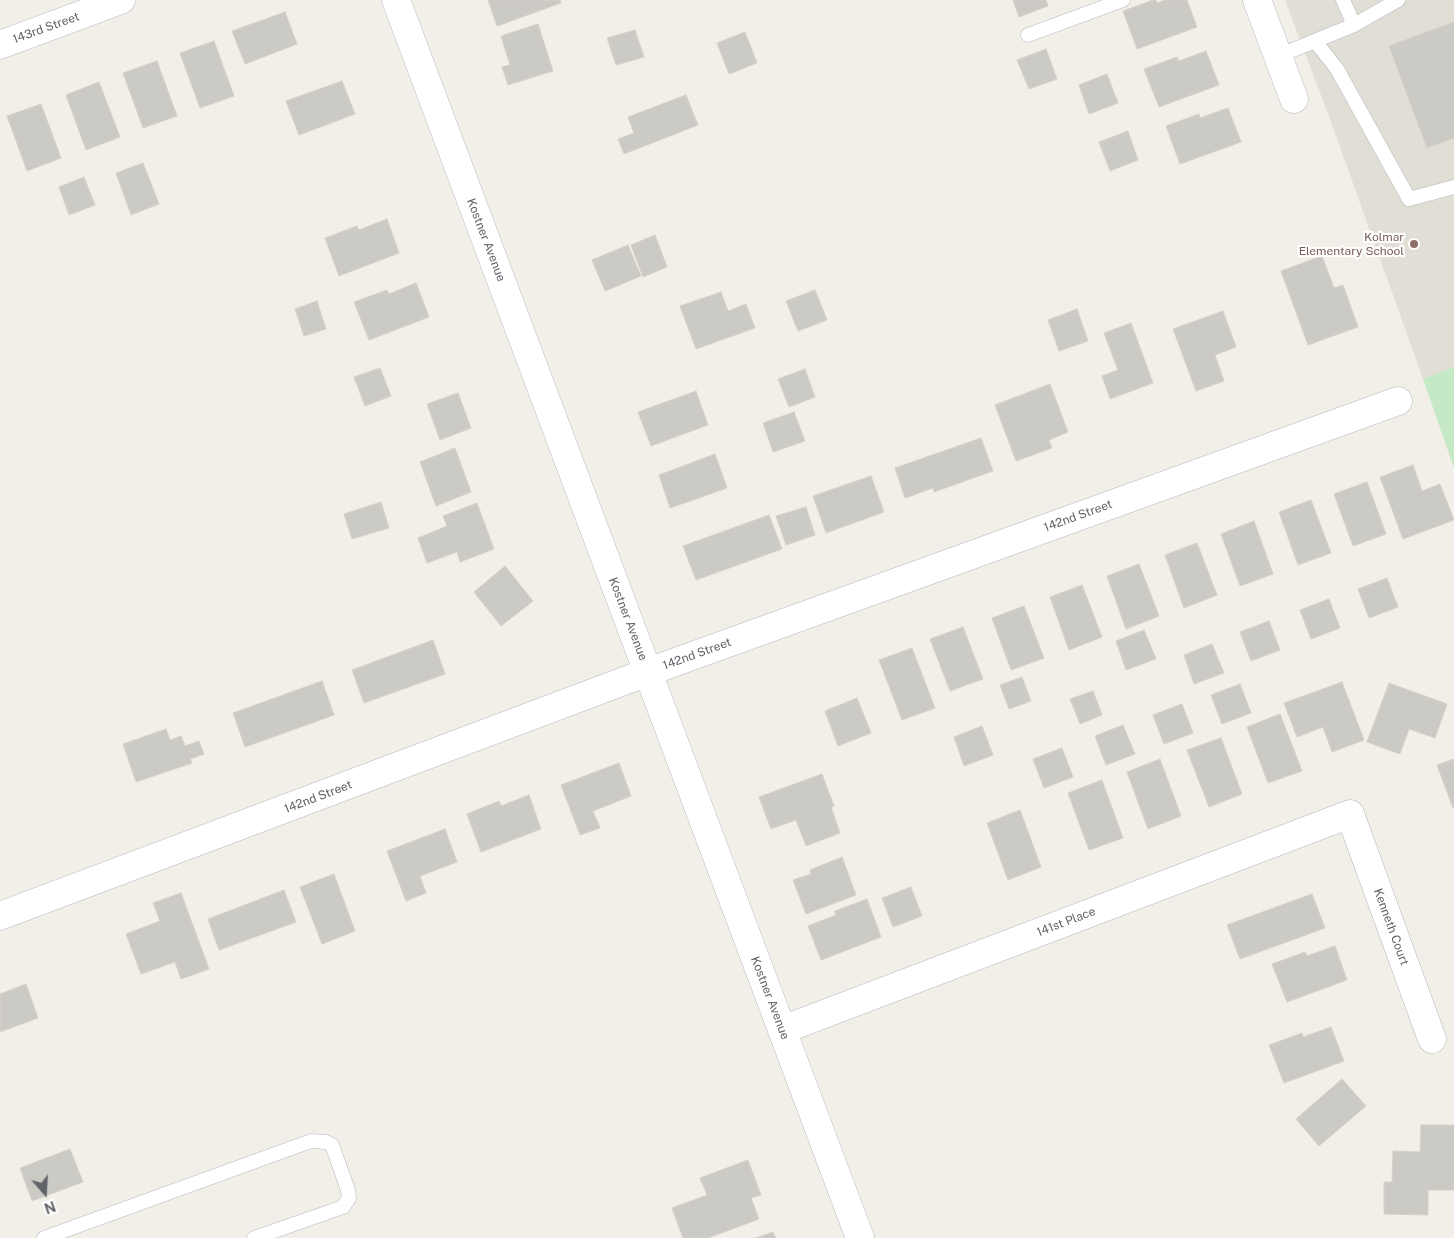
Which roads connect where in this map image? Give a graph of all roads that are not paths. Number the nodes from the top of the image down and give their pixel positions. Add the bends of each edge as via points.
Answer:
1 (121, 0) edge
2 (396, 0) edge
3 (1122, 0) edge
4 (1257, 0) edge
5 (1343, 0) edge
6 (1398, 0) edge
7 (1354, 25) junction
8 (1028, 35) dead end
9 (1315, 41) junction
10 (0, 45) edge
11 (1278, 56) junction
12 (1294, 99) dead end
13 (1454, 187) edge
14 (1398, 401) dead end
15 (648, 672) junction
16 (1350, 814) joint
17 (0, 916) edge
18 (782, 1030) junction
19 (1432, 1039) dead end
20 (44, 1238) edge
21 (254, 1238) edge
22 (860, 1238) edge

1 - 10 street, 143rd Street
2 - 15 street, Kostner Avenue
3 - 8 lane
4 - 11 street
5 - 7 lane
6 - 7 lane
7 - 9 lane
9 - 11 lane
9 - 13 lane via 1337,69 1409,200
11 - 12 street
14 - 15 street, 142nd Street
15 - 17 street, 142nd Street
15 - 18 street, Kostner Avenue
16 - 18 street, 141st Place
16 - 19 street, Kenneth Court
18 - 22 street, Kostner Avenue
20 - 21 lane via 311,1141 332,1145 348,1190 349,1198 343,1207

